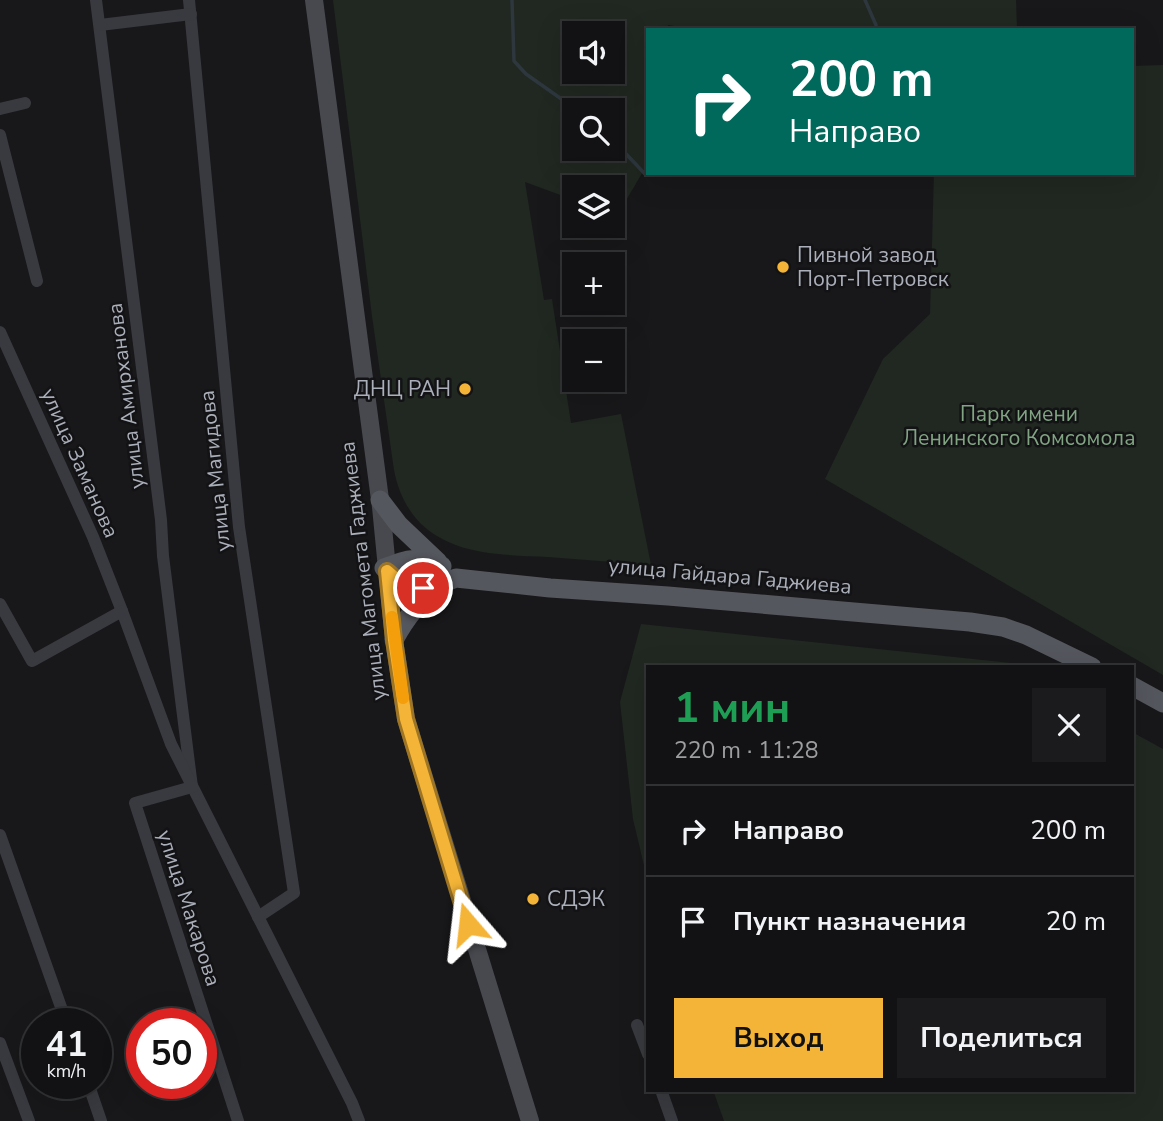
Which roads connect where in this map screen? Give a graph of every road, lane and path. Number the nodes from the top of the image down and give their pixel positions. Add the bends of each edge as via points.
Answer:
1 (96, 0) edge
2 (189, 0) edge
3 (312, 0) edge
4 (191, 14) junction
5 (100, 25) junction
6 (25, 103) dead end
7 (0, 109) edge
8 (0, 135) edge
9 (37, 281) dead end
10 (0, 332) edge
11 (380, 500) junction
12 (386, 569) junction
13 (447, 576) junction
14 (0, 604) edge
15 (122, 611) junction
16 (394, 640) junction
17 (1088, 665) edge
18 (1094, 665) edge
19 (1134, 688) edge
20 (1163, 705) edge
21 (192, 787) junction
22 (0, 835) edge
23 (258, 917) junction
24 (61, 1008) edge
25 (637, 1025) dead end
26 (0, 1043) edge
27 (646, 1049) edge
28 (661, 1092) edge
29 (93, 1099) edge
30 (29, 1121) edge
31 (101, 1121) edge
32 (238, 1121) edge
33 (359, 1121) edge
34 (529, 1121) edge
35 (672, 1121) edge

1 - 5 street, улица Амирханова
2 - 4 street, улица Магидова
3 - 11 main road, улица Магомета Гаджиева
3 - 12 main road, улица Магомета Гаджиева
4 - 5 street
4 - 23 street, улица Магидова via 239,527 294,893
5 - 21 street, улица Амирханова
6 - 7 street
8 - 9 street
10 - 15 street, улица Заманова
11 - 12 main road, улица Магомета Гаджиева
11 - 13 main road, улица Гайдара Гаджиева
12 - 13 main road via 417,558
12 - 13 main road via 413,589
12 - 16 main road, улица Магомета Гаджиева
12 - 34 main road, улица Магомета Гаджиева via 403,719
13 - 16 main road via 407,617
13 - 17 main road, улица Гайдара Гаджиева via 970,622 1026,635
13 - 18 main road, улица Гайдара Гаджиева via 1004,624
14 - 15 street via 32,661
15 - 21 street, улица Заманова via 171,744
16 - 34 main road, улица Магомета Гаджиева via 406,719
19 - 20 main road
21 - 23 street
21 - 32 street, улица Макарова via 135,803
22 - 24 street
23 - 33 street
25 - 27 street
26 - 30 street
28 - 35 street
29 - 31 street

